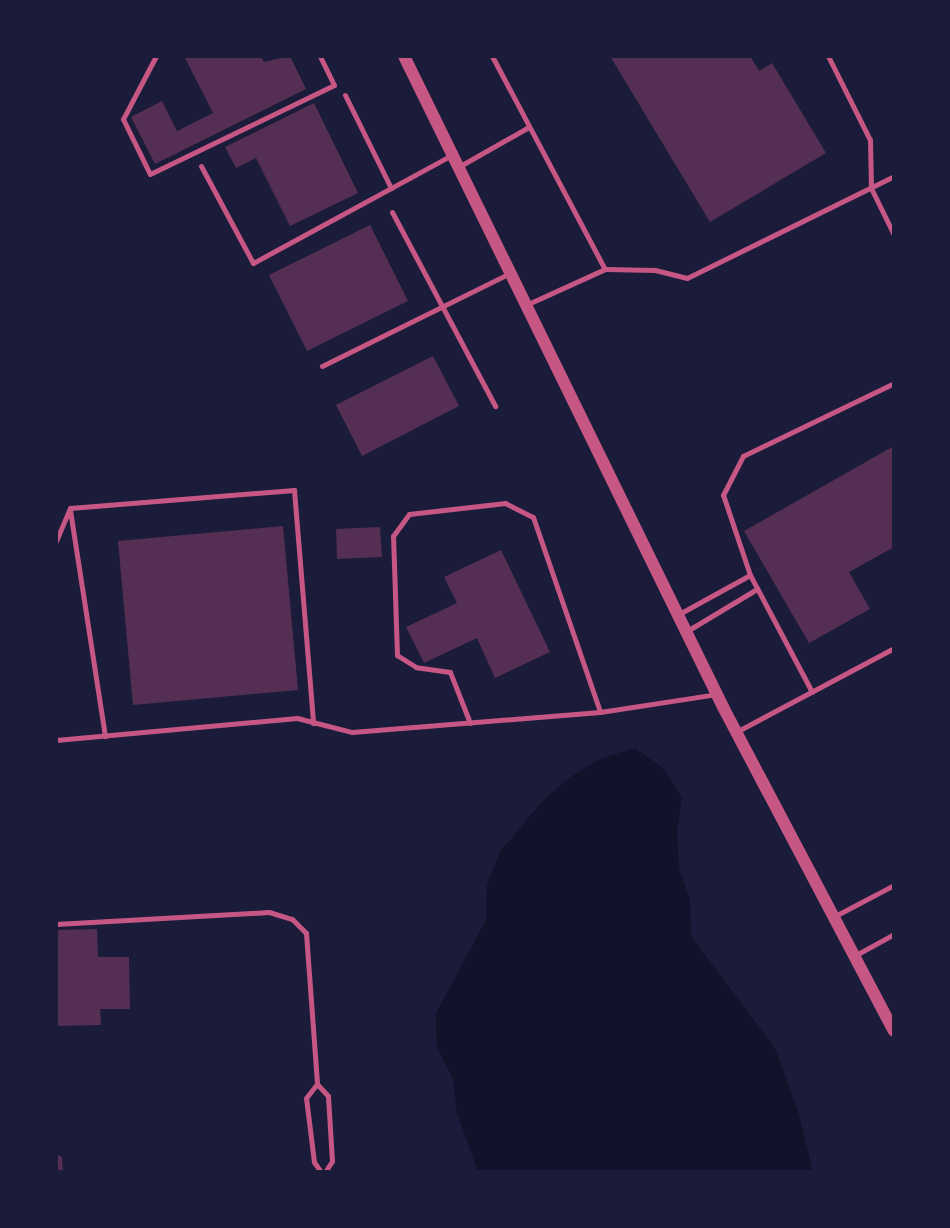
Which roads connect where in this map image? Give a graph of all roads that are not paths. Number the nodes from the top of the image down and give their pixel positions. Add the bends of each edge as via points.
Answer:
1 (156, 56) edge
2 (320, 56) edge
3 (404, 56) edge
4 (492, 56) edge
5 (828, 56) edge
6 (345, 95) dead end
7 (527, 128) junction
8 (452, 155) junction
9 (201, 166) dead end
10 (459, 167) junction
11 (894, 176) edge
12 (391, 188) junction
13 (871, 188) junction
14 (392, 212) dead end
15 (894, 235) edge
16 (604, 269) junction
17 (510, 273) junction
18 (526, 305) junction
19 (443, 306) junction
20 (322, 366) dead end
21 (894, 383) edge
22 (495, 406) dead end
23 (70, 508) junction
24 (56, 541) edge
25 (750, 575) junction
26 (757, 589) junction
27 (678, 614) junction
28 (687, 631) junction
29 (894, 648) edge
30 (812, 692) junction
31 (717, 694) junction
32 (600, 712) junction
33 (313, 723) junction
34 (470, 723) junction
35 (737, 732) junction
36 (105, 736) junction
37 (56, 740) edge
38 (894, 885) edge
39 (834, 917) junction
40 (56, 924) edge
41 (894, 934) edge
42 (854, 956) junction
43 (894, 1031) edge
44 (317, 1084) junction
45 (323, 1172) edge

1 - 2 lane via 123,119 150,174 334,85
3 - 8 street
4 - 7 lane
5 - 13 lane via 870,140
6 - 12 lane
7 - 10 lane
7 - 16 lane
8 - 10 street
8 - 12 lane
9 - 12 lane via 253,263
10 - 17 street
11 - 13 lane
13 - 15 lane
13 - 16 lane via 687,278 655,270
14 - 19 lane
16 - 18 lane
17 - 18 street
17 - 19 lane
18 - 27 street
19 - 20 lane
19 - 22 lane
21 - 25 lane via 743,456 723,495
23 - 24 lane
23 - 33 lane via 294,490
23 - 36 lane
25 - 26 lane
25 - 27 lane
26 - 28 lane
26 - 30 lane
27 - 28 street
28 - 31 street
29 - 30 lane
30 - 35 lane
31 - 32 lane
31 - 35 street
32 - 34 lane
32 - 34 lane via 533,517 505,503 409,514 393,536 397,654 416,667 450,673
33 - 34 lane via 352,732
33 - 36 lane via 297,718
35 - 39 street
36 - 37 lane
38 - 39 lane
39 - 42 street
40 - 44 lane via 269,912 292,919 306,933
41 - 42 lane
42 - 43 street
44 - 45 lane via 328,1096 332,1161
44 - 45 lane via 306,1098 314,1163

